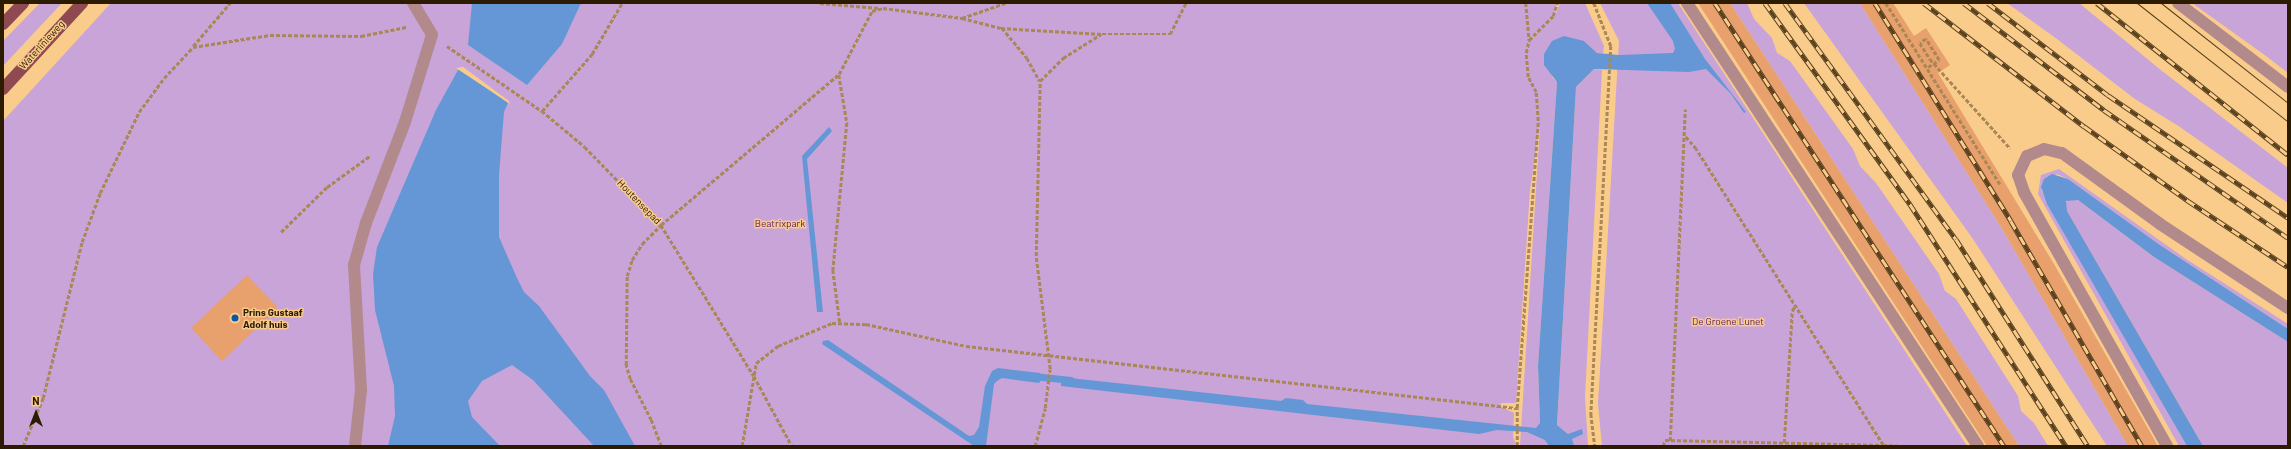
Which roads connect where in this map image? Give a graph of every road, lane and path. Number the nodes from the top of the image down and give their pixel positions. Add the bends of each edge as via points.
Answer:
1 (23, 3) edge
2 (82, 3) edge
3 (230, 3) edge
4 (413, 3) edge
5 (622, 3) edge
6 (820, 3) edge
7 (1005, 3) edge
8 (1186, 3) edge
9 (1526, 3) edge
10 (1557, 3) edge
11 (1594, 3) edge
12 (1687, 3) edge
13 (2178, 3) edge
14 (883, 8) junction
15 (962, 18) junction
16 (3, 24) edge
17 (1001, 28) junction
18 (1102, 34) junction
19 (432, 35) junction
20 (1529, 40) junction
21 (193, 47) junction
22 (452, 51) dead end
23 (1928, 67) dead end
24 (839, 74) junction
25 (1040, 81) junction
26 (2288, 87) edge
27 (3, 89) edge
28 (1685, 109) dead end
29 (542, 111) junction
30 (1684, 135) junction
31 (372, 155) dead end
32 (2022, 162) junction
33 (661, 225) junction
34 (281, 232) dead end
35 (1795, 306) junction
36 (2288, 308) edge
37 (840, 323) junction
38 (1048, 356) junction
39 (754, 376) junction
40 (1517, 408) junction
41 (1670, 441) junction
42 (1784, 443) junction
43 (1515, 445) edge
44 (1883, 445) edge
45 (23, 446) edge
46 (355, 446) edge
47 (661, 446) edge
48 (742, 446) edge
49 (792, 446) edge
50 (1034, 446) edge
51 (1595, 446) edge
52 (1663, 446) edge
53 (1904, 446) edge
54 (1978, 446) edge
55 (2167, 446) edge

1 - 16 main road
2 - 27 main road, Waterlinieweg
3 - 21 path
4 - 19 street
5 - 29 path via 592,54
6 - 14 path
7 - 15 path
8 - 18 path via 1170,34
9 - 20 path
10 - 20 path via 1553,16
11 - 51 path via 1611,46 1591,414
12 - 54 street
13 - 26 street
14 - 15 path
14 - 24 path via 872,11
15 - 17 path
17 - 18 path
17 - 25 path via 1027,58
18 - 25 path via 1063,58
19 - 21 path via 413,25 361,36 270,35
19 - 46 street via 405,122 366,222 354,265 361,390
20 - 40 path via 1526,64 1528,77 1536,92 1538,121
21 - 45 path via 164,78 139,112 100,194 82,242 43,398
22 - 29 path, Houtensepad
23 - 32 path, bridge via 1939,60 1926,39 1920,43 1938,68
24 - 33 path
24 - 37 path via 847,123 832,270
25 - 38 path via 1036,256
28 - 30 path
29 - 33 path, Houtensepad via 585,147
30 - 35 path via 1696,149
30 - 41 path
31 - 34 path via 327,187
32 - 36 street via 2034,152 2044,150 2062,153 2160,224
32 - 55 street via 2018,174 2024,192
33 - 39 path, Houtensepad
33 - 47 path via 642,244 632,260 627,276 626,364 630,379
35 - 42 path via 1792,311
35 - 44 path
37 - 38 path via 866,324 966,346
37 - 39 path via 832,323 778,346 756,363
38 - 40 path
38 - 50 path via 1049,386
39 - 48 path
39 - 49 path, Houtensepad
40 - 43 path
41 - 42 path
41 - 52 path via 1665,440
42 - 44 path
44 - 53 path

